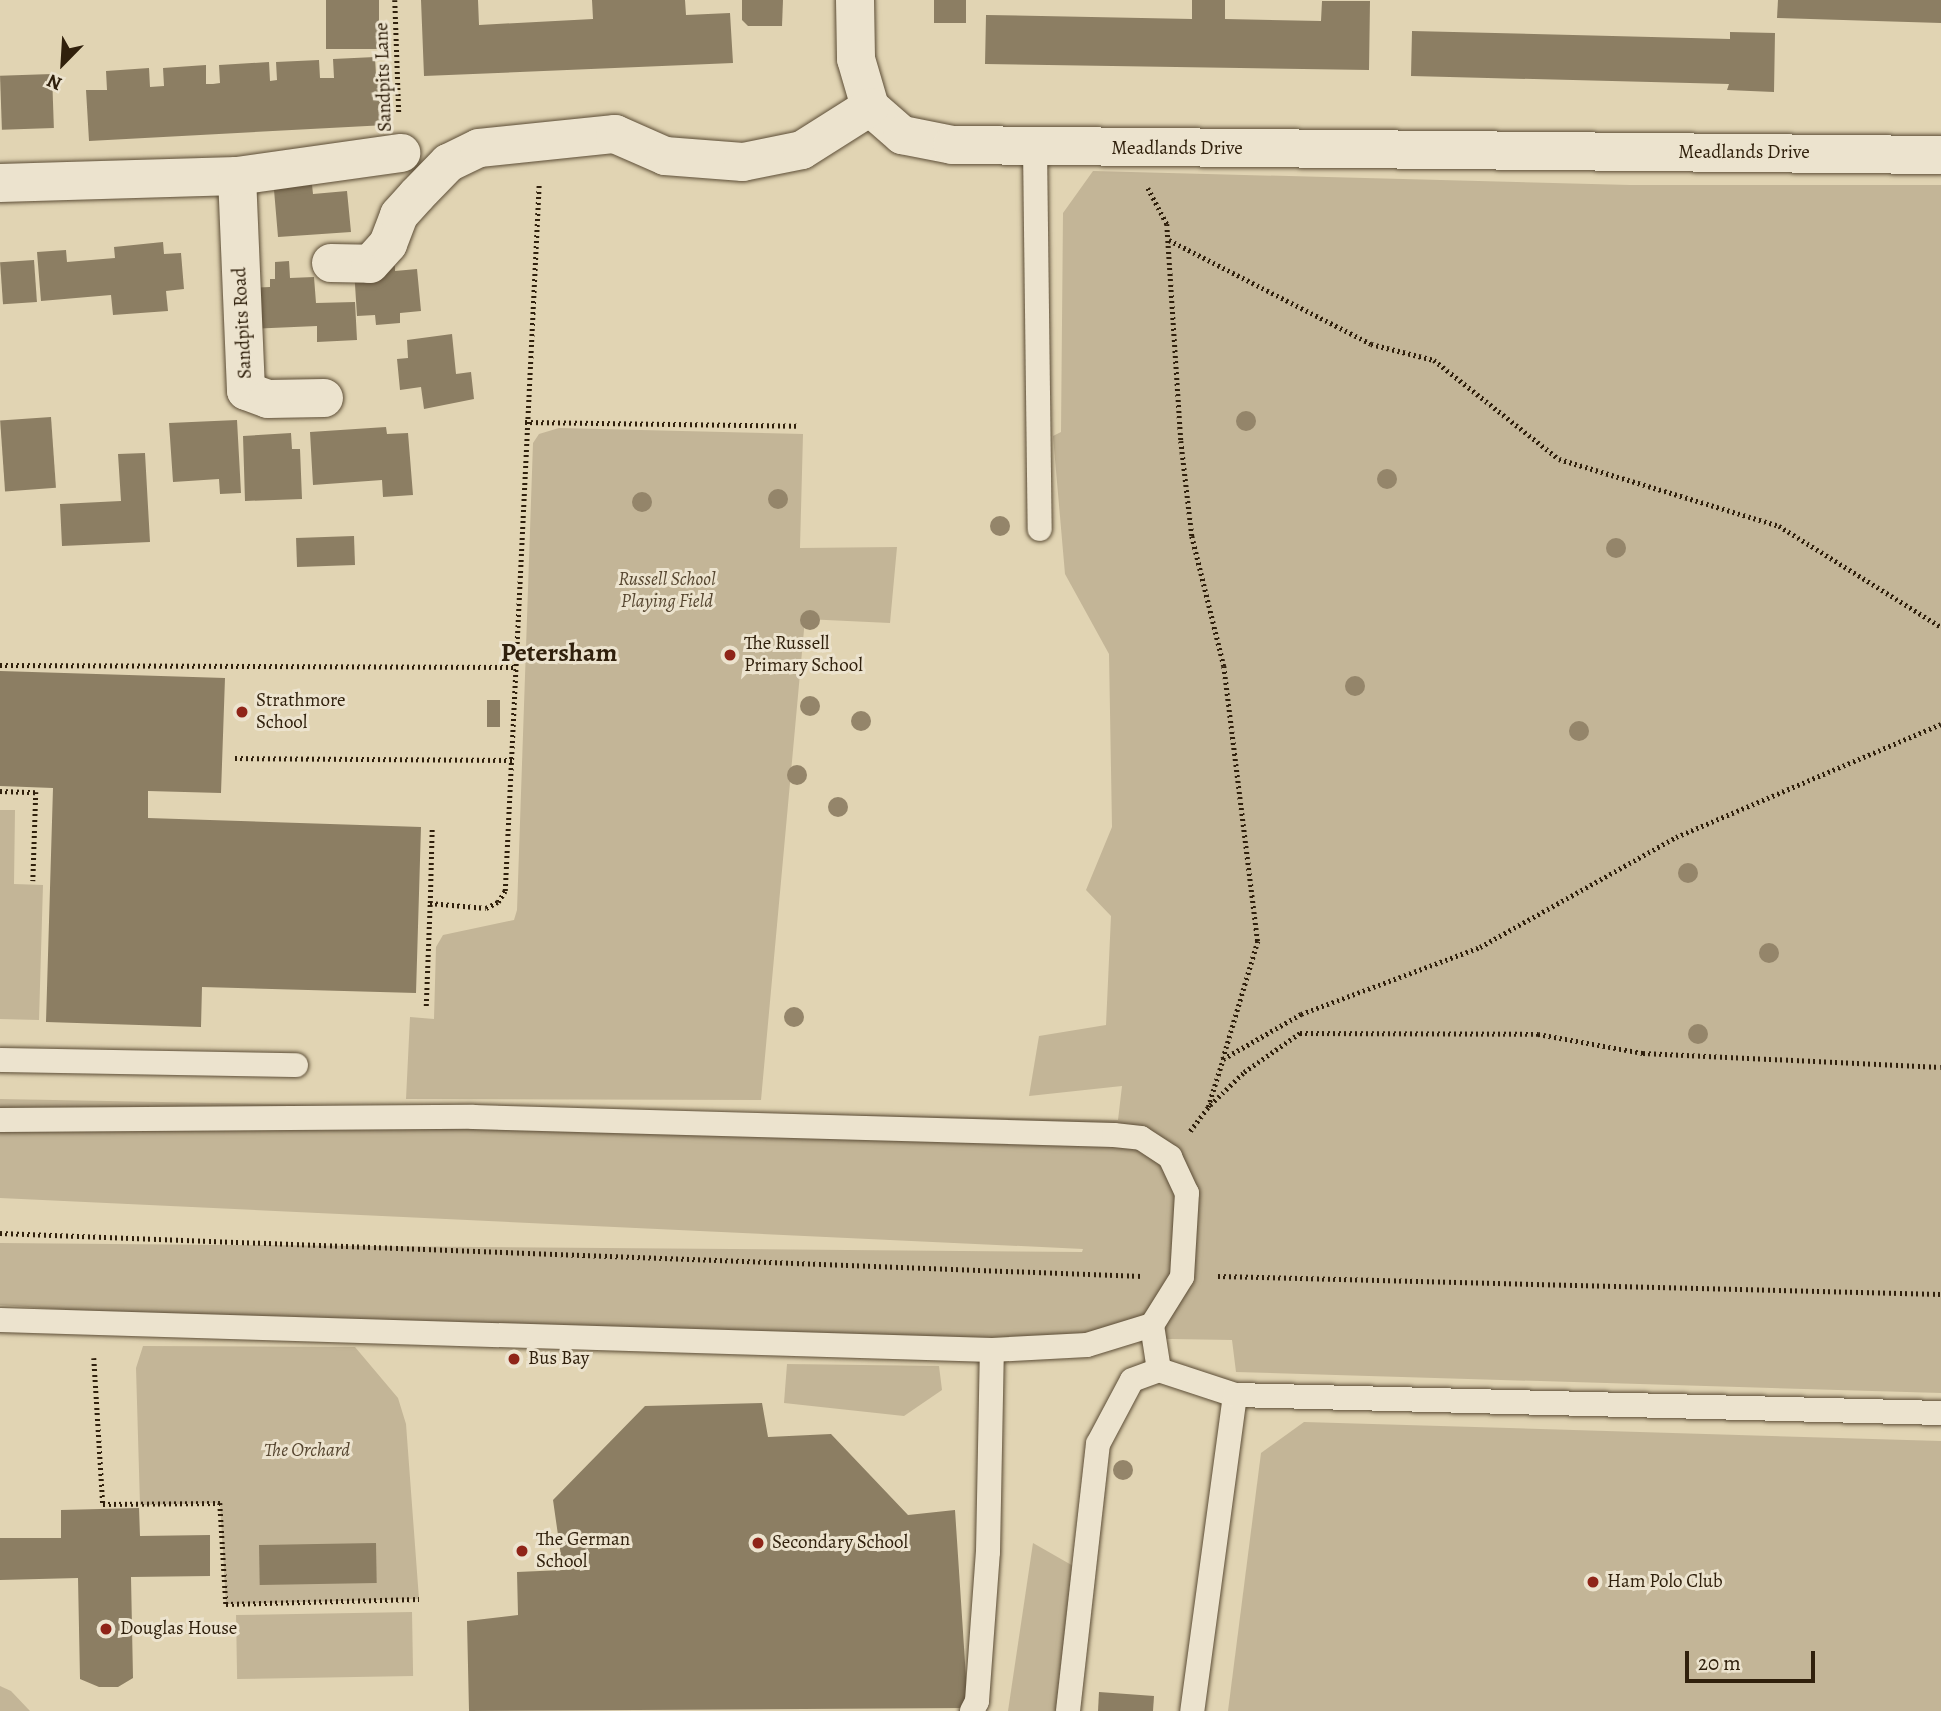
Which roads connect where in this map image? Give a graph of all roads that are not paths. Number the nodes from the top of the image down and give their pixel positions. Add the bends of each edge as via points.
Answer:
1 (855, 0) edge
2 (870, 107) junction
3 (1035, 147) junction
4 (401, 153) road end
5 (1941, 155) edge
6 (237, 176) junction
7 (0, 183) edge
8 (331, 262) dead end
9 (324, 398) dead end
10 (1040, 529) dead end
11 (0, 1060) edge
12 (296, 1065) dead end
13 (0, 1120) edge
14 (0, 1320) edge
15 (1152, 1325) junction
16 (992, 1350) junction
17 (1159, 1370) junction
18 (1236, 1395) junction
19 (1941, 1413) edge
20 (972, 1711) edge
21 (1068, 1711) edge
22 (1192, 1711) edge

1 - 2 street via 856,59
2 - 3 street, Meadlands Drive via 902,135 952,145
2 - 8 street via 802,150 744,162 665,156 615,134 479,148 448,163 399,215 388,244 370,264
3 - 5 street, Meadlands Drive
3 - 10 lane
4 - 6 street
6 - 7 street
6 - 9 street, Sandpits Road via 246,391 268,400
11 - 12 lane
13 - 15 lane via 474,1118 1031,1131 1142,1138 1170,1157 1186,1193 1182,1278
14 - 16 lane
15 - 16 lane via 1087,1345
15 - 17 lane
16 - 20 lane via 988,1552 977,1702
17 - 18 lane
17 - 21 lane via 1132,1380 1098,1444
18 - 19 lane
18 - 22 lane

